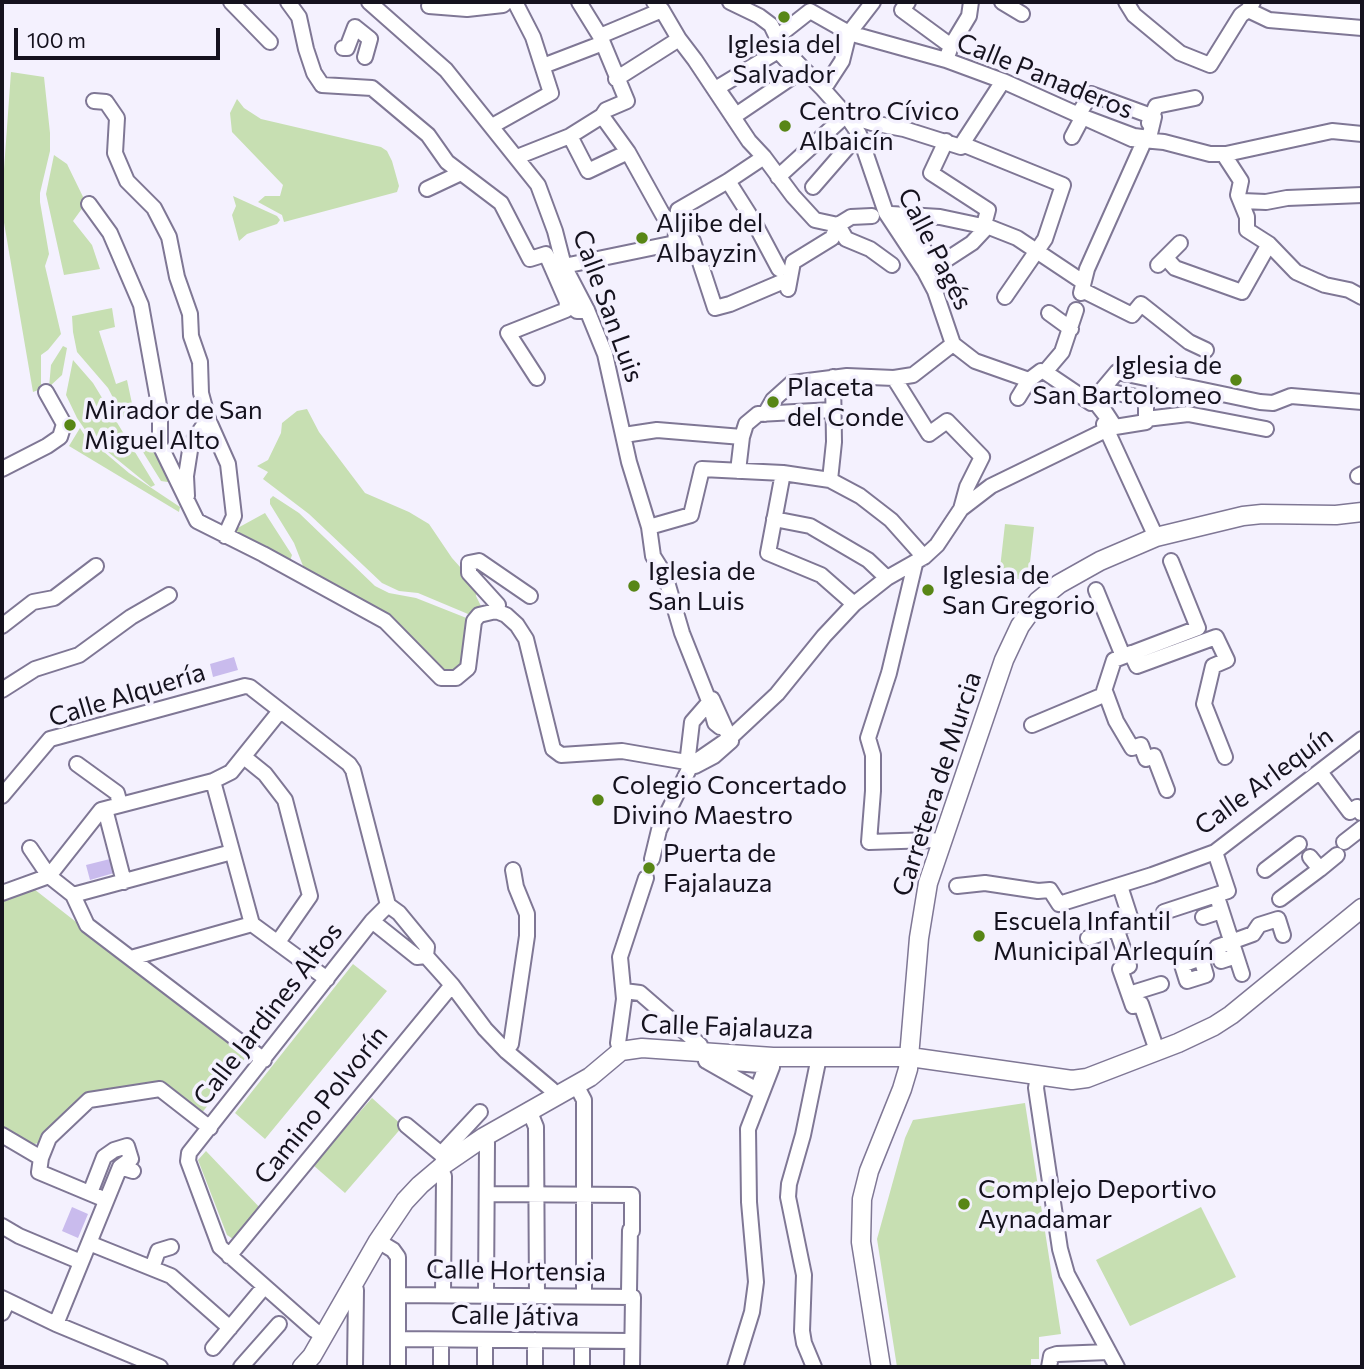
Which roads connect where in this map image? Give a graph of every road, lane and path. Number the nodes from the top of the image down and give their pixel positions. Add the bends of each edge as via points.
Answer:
1 (232, 2) edge
2 (288, 2) edge
3 (369, 2) edge
4 (506, 2) edge
5 (515, 2) edge
6 (579, 2) edge
7 (730, 2) edge
8 (873, 2) edge
9 (908, 2) edge
10 (971, 2) edge
11 (1002, 2) edge
12 (1126, 2) edge
13 (429, 6) dead end
14 (658, 6) edge
15 (1251, 6) edge
16 (1023, 14) dead end
17 (857, 26) junction
18 (1362, 28) edge
19 (679, 39) junction
20 (601, 40) junction
21 (779, 41) junction
22 (270, 42) dead end
23 (343, 48) dead end
24 (949, 53) junction
25 (365, 57) dead end
26 (543, 66) junction
27 (802, 72) junction
28 (616, 79) junction
29 (1003, 80) junction
30 (827, 84) dead end
31 (713, 86) junction
32 (1195, 98) dead end
33 (94, 101) dead end
34 (602, 116) junction
35 (846, 116) junction
36 (1151, 116) junction
37 (735, 118) junction
38 (1081, 120) dead end
39 (492, 127) junction
40 (859, 134) junction
41 (1362, 134) edge
42 (570, 136) junction
43 (1072, 137) dead end
44 (946, 141) junction
45 (1144, 141) junction
46 (962, 144) junction
47 (628, 152) junction
48 (1226, 156) junction
49 (517, 157) junction
50 (764, 157) junction
51 (1217, 172) dead end
52 (461, 173) junction
53 (728, 181) junction
54 (794, 186) junction
55 (427, 189) dead end
56 (1362, 195) edge
57 (1242, 201) junction
58 (89, 204) dead end
59 (872, 216) dead end
60 (845, 221) junction
61 (984, 226) junction
62 (677, 227) junction
63 (1180, 243) dead end
64 (1269, 244) junction
65 (1039, 251) junction
66 (892, 265) dead end
67 (564, 266) junction
68 (784, 280) junction
69 (1082, 289) junction
70 (1005, 297) dead end
71 (1362, 298) edge
72 (567, 302) junction
73 (587, 310) junction
74 (1076, 310) dead end
75 (1049, 313) dead end
76 (1071, 329) junction
77 (953, 344) junction
78 (1206, 350) dead end
79 (1045, 372) junction
80 (832, 377) junction
81 (537, 378) dead end
82 (894, 378) junction
83 (1029, 380) junction
84 (46, 391) dead end
85 (1018, 398) dead end
86 (1362, 402) edge
87 (1091, 403) junction
88 (833, 410) junction
89 (770, 414) junction
90 (208, 419) junction
91 (1146, 419) dead end
92 (1108, 429) junction
93 (1266, 429) dead end
94 (744, 431) junction
95 (624, 435) junction
96 (2, 468) edge
97 (738, 471) junction
98 (783, 473) junction
99 (830, 480) junction
100 (188, 503) junction
101 (961, 509) junction
102 (1362, 512) edge
103 (774, 519) junction
104 (649, 527) junction
105 (225, 536) junction
106 (1156, 537) junction
107 (920, 560) junction
108 (1171, 561) dead end
109 (96, 566) dead end
110 (887, 578) junction
111 (1096, 590) dead end
112 (169, 595) dead end
113 (530, 596) dead end
114 (854, 604) junction
115 (496, 611) junction
116 (2, 626) edge
117 (1127, 655) junction
118 (2, 690) edge
119 (1106, 694) junction
120 (709, 701) junction
121 (280, 711) junction
122 (1032, 726) dead end
123 (725, 735) junction
124 (1362, 739) edge
125 (244, 757) junction
126 (1226, 757) dead end
127 (692, 762) junction
128 (77, 764) dead end
129 (1320, 772) junction
130 (213, 781) junction
131 (1167, 790) dead end
132 (2, 796) edge
133 (120, 804) junction
134 (105, 809) junction
135 (1362, 820) edge
136 (941, 843) junction
137 (1299, 844) dead end
138 (30, 848) dead end
139 (232, 852) junction
140 (1215, 852) junction
141 (652, 859) dead end
142 (513, 870) dead end
143 (1265, 870) dead end
144 (49, 876) junction
145 (646, 878) dead end
146 (124, 882) junction
147 (957, 886) dead end
148 (1120, 886) junction
149 (2, 893) edge
150 (73, 895) junction
151 (1280, 899) dead end
152 (388, 905) junction
153 (1186, 905) junction
154 (1362, 908) edge
155 (1164, 912) dead end
156 (372, 921) junction
157 (252, 924) junction
158 (1116, 928) junction
159 (1283, 935) dead end
160 (1088, 938) dead end
161 (278, 942) junction
162 (1234, 949) junction
163 (426, 956) junction
164 (131, 958) junction
165 (1242, 974) dead end
166 (327, 979) junction
167 (452, 985) junction
168 (624, 991) junction
169 (1129, 994) junction
170 (1154, 1042) dead end
171 (506, 1051) junction
172 (621, 1051) junction
173 (700, 1052) junction
174 (773, 1057) junction
175 (819, 1057) junction
176 (910, 1057) junction
177 (264, 1060) junction
178 (1038, 1076) junction
179 (576, 1085) junction
180 (556, 1096) junction
181 (529, 1110) junction
182 (480, 1112) dead end
183 (406, 1125) dead end
184 (210, 1128) junction
185 (2, 1135) edge
186 (484, 1137) junction
187 (442, 1162) junction
188 (40, 1165) junction
189 (90, 1193) junction
190 (487, 1194) junction
191 (536, 1194) junction
192 (584, 1194) junction
193 (106, 1200) junction
194 (2, 1226) edge
195 (378, 1241) junction
196 (89, 1243) junction
197 (171, 1247) dead end
198 (229, 1256) junction
199 (81, 1262) junction
200 (152, 1268) junction
201 (264, 1287) junction
202 (350, 1287) junction
203 (399, 1294) junction
204 (443, 1295) junction
205 (631, 1295) junction
206 (486, 1296) junction
207 (537, 1296) junction
208 (584, 1297) junction
209 (4, 1304) edge
210 (56, 1324) junction
211 (279, 1324) dead end
212 (230, 1328) junction
213 (323, 1335) junction
214 (398, 1339) junction
215 (441, 1340) junction
216 (485, 1340) junction
217 (535, 1340) junction
218 (582, 1341) junction
219 (632, 1342) junction
220 (213, 1348) dead end
221 (1109, 1352) junction
222 (157, 1366) edge
223 (241, 1367) edge
224 (302, 1367) edge
225 (355, 1367) edge
226 (398, 1367) edge
227 (441, 1367) edge
228 (485, 1367) edge
229 (535, 1367) edge
230 (582, 1367) edge
231 (632, 1367) edge
232 (735, 1367) edge
233 (814, 1367) edge
234 (881, 1367) edge
235 (1049, 1367) edge
236 (1117, 1367) edge

1 - 22 street
2 - 52 street via 299,17 314,73 322,85 372,88 428,135
3 - 39 street, Calle San Luis via 446,70
4 - 13 street via 467,9
5 - 26 street
6 - 20 street
7 - 21 street via 771,25
8 - 17 street
9 - 24 street via 902,10
10 - 24 street via 969,16
11 - 16 street
12 - 15 street via 1133,15 1168,44 1210,65
14 - 19 street
14 - 20 street
15 - 18 street via 1269,20
17 - 21 street, Calle Panaderos via 810,12
17 - 24 street, Calle Panaderos
17 - 30 street
19 - 28 street
19 - 31 street
20 - 26 street
20 - 28 street
21 - 27 street
21 - 31 street, Calle Panaderos
23 - 25 street via 355,27 370,39
24 - 29 street, Calle Panaderos
26 - 39 street via 551,93
27 - 27 street via 778,51 718,89 736,115
27 - 35 street, Calle Pagés
27 - 37 street
28 - 34 street via 627,101
29 - 45 street, Calle Panaderos
29 - 46 street
31 - 37 street
32 - 36 street via 1156,106
33 - 90 street via 106,102 117,118 115,153 127,181 154,208 169,237 190,314
34 - 42 street
34 - 47 street
35 - 40 street, Calle Pagés
35 - 44 street
35 - 54 street
36 - 45 street via 1149,138
36 - 45 street via 1091,94 1078,115
37 - 50 street
38 - 43 street
39 - 49 street, Calle San Luis
40 - 54 street
40 - 77 street, Calle Pagés via 886,213 935,291
41 - 48 street via 1332,131
42 - 47 street via 587,172
42 - 49 street
44 - 46 street
44 - 61 street via 931,173 988,210
45 - 48 street
45 - 69 street
46 - 65 street via 1063,185
47 - 62 street via 663,215
48 - 51 street
48 - 57 street via 1241,181 1238,195
49 - 67 street, Calle San Luis via 538,185
50 - 53 street
50 - 54 street
52 - 55 street
52 - 72 street via 501,203 530,259 546,254
53 - 62 street via 678,210
53 - 68 street
54 - 60 street via 815,219
56 - 57 street
57 - 64 street via 1247,230
58 - 100 street via 110,233 141,305 160,411 160,445
59 - 60 street
60 - 66 street via 846,239
60 - 68 street via 832,238 793,262
61 - 61 street via 972,243 932,269 926,260 930,258 903,219 891,214
61 - 65 street via 1002,230
62 - 67 street via 675,243
62 - 68 street via 693,241 715,308
63 - 64 street via 1162,261 1242,292
64 - 71 street via 1296,272
65 - 69 street
65 - 70 street
67 - 73 street, Calle San Luis
69 - 78 street via 1132,315 1141,304
72 - 73 street via 577,311
72 - 81 street via 566,310 508,333
73 - 95 street, Calle San Luis via 605,354
74 - 76 street
75 - 76 street
76 - 79 street via 1062,352
77 - 82 street via 913,375
77 - 83 street, Calle Pagés via 975,361
79 - 83 street
79 - 87 street
80 - 82 street
80 - 88 street
80 - 89 street via 792,383 773,400
82 - 101 street via 929,434 947,421 982,457
83 - 85 street
84 - 96 street via 64,424 60,437
86 - 87 street via 1291,396 1273,403 1259,402 1117,372
87 - 92 street via 1108,419
88 - 89 street
88 - 99 street
89 - 94 street via 758,414
90 - 100 street via 191,443
90 - 105 street via 228,464 234,516
91 - 93 street via 1188,414
92 - 101 street via 991,486
92 - 106 street
94 - 95 street via 657,430
94 - 97 street
95 - 104 street, Calle San Luis
97 - 98 street
97 - 104 street via 702,468 691,515
98 - 99 street
98 - 103 street
99 - 107 street via 891,520
100 - 105 street via 197,521
101 - 107 street via 937,545
102 - 106 main road, Carretera de Murcia via 1243,516
103 - 110 street via 810,526 868,560
103 - 114 street via 768,553 821,575
104 - 120 street, Calle San Luis via 653,556 665,575
105 - 115 street via 385,621 441,678 456,678 468,668 474,621
106 - 136 main road, Carretera de Murcia via 1074,574 1028,613 1004,660
107 - 110 street
107 - 136 street via 868,738 873,755 869,842
108 - 117 street via 1198,628
109 - 116 street via 54,598 33,601
110 - 114 street
111 - 117 street
112 - 118 street via 79,655 35,669
113 - 115 street via 480,561 468,563 469,573 498,605
114 - 123 street via 777,694
115 - 127 street via 517,625 526,639 553,749 561,755 622,751
117 - 119 street via 1114,660
117 - 126 street via 1137,666 1216,637 1227,660 1213,666 1204,704
119 - 122 street
119 - 131 street via 1132,748 1140,745 1146,759 1154,756
120 - 123 street, Calle San Luis via 712,699
120 - 127 street via 692,722 688,756
121 - 125 street
121 - 132 street, Calle Alquería via 244,686 50,739
121 - 152 street via 353,770
123 - 127 street via 731,741 714,756 695,766
124 - 129 street, Calle Arlequín
125 - 130 street via 231,772
125 - 161 street via 285,800 310,896
127 - 141 street via 659,830
128 - 133 street via 117,793
129 - 135 street via 1350,812 1357,807
129 - 140 street, Calle Arlequín
130 - 133 street
130 - 139 street
133 - 134 street
134 - 144 street
134 - 146 street
135 - 151 street via 1340,852 1315,863
136 - 176 main road, Carretera de Murcia via 921,918
137 - 143 street
138 - 144 street
139 - 146 street
139 - 157 street
140 - 148 street, Calle Arlequín
140 - 153 street via 1228,891
142 - 171 street via 527,914 527,936 511,1044
144 - 149 street
144 - 150 street
145 - 168 street via 620,957
146 - 150 street
147 - 148 street, Calle Arlequín via 985,883 1050,890 1059,904
148 - 158 street via 1132,923
150 - 164 street via 88,925
152 - 156 street, Calle Jardines Altos
152 - 163 street via 426,947
153 - 155 street
153 - 162 street via 1192,920 1220,907
154 - 178 main road, Calle Fajalauza via 1214,1026 1087,1078
156 - 163 street via 417,957
156 - 166 street, Calle Jardines Altos
157 - 161 street
157 - 164 street
158 - 160 street
158 - 169 street via 1131,971
159 - 162 street via 1278,919 1259,925
161 - 166 street
162 - 165 street
162 - 169 street via 1217,947 1212,961 1200,958 1182,965 1173,979
163 - 167 street
164 - 177 street
166 - 177 street, Calle Jardines Altos
167 - 171 street
167 - 198 street, Camino Polvorín
168 - 172 street
168 - 173 street via 640,993 700,1045
169 - 170 street via 1133,1006 1141,1003
171 - 180 street
172 - 173 main road, Calle Fajalauza
172 - 179 main road, Calle Fajalauza
173 - 174 main road, Calle Fajalauza
174 - 175 main road, Calle Fajalauza
174 - 232 street via 748,1129 756,1282
175 - 176 main road, Calle Fajalauza
175 - 233 street via 788,1197 804,1275 802,1331
176 - 178 main road, Calle Fajalauza
176 - 234 main road, Carretera de Murcia via 869,1171 860,1213
177 - 184 street, Calle Jardines Altos
178 - 221 street via 1060,1249 1068,1274
179 - 180 main road, Calle Fajalauza
179 - 192 street via 584,1100
180 - 181 main road, Calle Fajalauza
181 - 186 main road, Calle Fajalauza
181 - 191 street via 536,1127
182 - 187 street
183 - 187 street
184 - 188 street via 160,1089 89,1100 49,1138
184 - 198 street, Calle Jardines Altos via 189,1153 188,1161 217,1241
185 - 188 street
186 - 187 main road, Calle Fajalauza
186 - 190 street
187 - 195 main road, Calle Fajalauza via 405,1201
187 - 204 street
188 - 189 street
189 - 193 street
189 - 193 street via 104,1157 127,1146 131,1158 127,1169
190 - 191 street
190 - 206 street
191 - 192 street
191 - 207 street
192 - 205 street via 632,1195
192 - 208 street
193 - 196 street
194 - 199 street
195 - 202 main road, Calle Fajalauza
195 - 203 street via 398,1257
196 - 199 street
196 - 200 street
197 - 200 street via 158,1251
198 - 201 street, Calle Jardines Altos
199 - 210 street
200 - 212 street via 171,1276
201 - 212 street
201 - 213 street, Calle Jardines Altos
202 - 213 main road, Calle Fajalauza
202 - 225 street via 356,1290
203 - 204 street, Calle Hortensia
203 - 214 street
204 - 206 street, Calle Hortensia
205 - 208 street, Calle Hortensia
205 - 219 street
206 - 207 street, Calle Hortensia
207 - 208 street, Calle Hortensia
209 - 210 street
210 - 222 street
211 - 223 street
212 - 220 street
213 - 224 main road, Calle Fajalauza
214 - 215 street, Calle Játiva
214 - 226 street
215 - 216 street, Calle Játiva
215 - 227 street
216 - 217 street, Calle Játiva
216 - 228 street
217 - 218 street, Calle Játiva
217 - 229 street
218 - 219 street, Calle Játiva
218 - 230 street
219 - 231 street
221 - 235 street via 1056,1354
221 - 236 street

